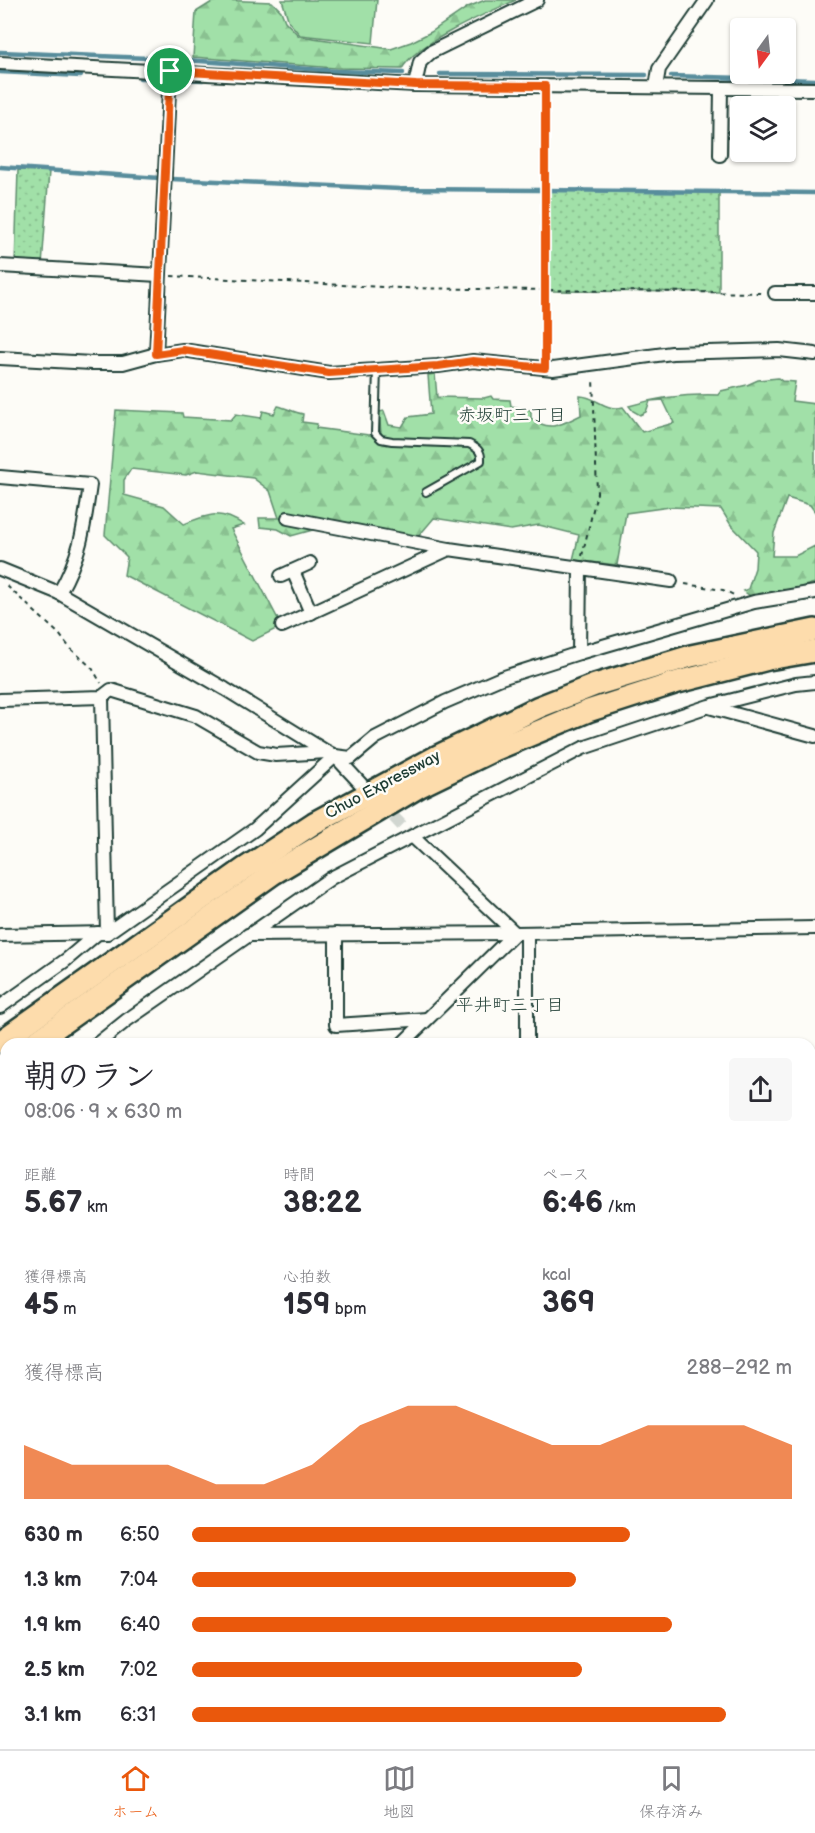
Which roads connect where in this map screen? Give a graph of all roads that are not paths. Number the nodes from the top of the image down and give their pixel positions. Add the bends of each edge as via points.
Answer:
1 (537, 0) edge
2 (707, 0) edge
3 (0, 63) edge
4 (170, 71) junction
5 (416, 85) junction
6 (656, 86) junction
7 (722, 88) junction
8 (815, 89) edge
9 (720, 155) dead end
10 (0, 266) edge
11 (159, 275) junction
12 (776, 293) road end
13 (815, 293) edge
14 (156, 354) junction
15 (815, 354) edge
16 (0, 358) edge
17 (377, 370) junction
18 (0, 477) edge
19 (426, 492) dead end
20 (288, 518) dead end
21 (449, 549) junction
22 (310, 563) dead end
23 (580, 568) junction
24 (0, 569) edge
25 (293, 571) junction
26 (281, 576) dead end
27 (671, 581) road end
28 (815, 592) edge
29 (58, 593) junction
30 (311, 612) junction
31 (282, 626) dead end
32 (815, 630) edge
33 (815, 651) edge
34 (579, 653) junction
35 (815, 682) edge
36 (102, 697) junction
37 (0, 700) edge
38 (709, 706) junction
39 (815, 736) edge
40 (331, 754) junction
41 (362, 784) dead end
42 (413, 837) junction
43 (815, 928) edge
44 (103, 933) junction
45 (521, 933) junction
46 (336, 934) junction
47 (0, 935) edge
48 (248, 935) junction
49 (0, 1007) edge
50 (427, 1019) junction
51 (6, 1038) edge
52 (41, 1038) edge
53 (108, 1038) edge
54 (408, 1038) edge
55 (527, 1038) edge

1 - 5 street via 432,52 420,63
2 - 6 street via 659,69
3 - 4 street
4 - 5 street
4 - 11 street
5 - 6 street
6 - 7 street
7 - 8 street
7 - 9 street
10 - 11 street
11 - 14 street
12 - 13 street
14 - 16 street via 123,363
14 - 17 street via 183,350 329,373
15 - 17 street via 778,350 672,353 545,368 473,361
17 - 19 lane via 375,433 381,439 469,444 481,456 481,461
18 - 29 street via 90,485 83,539 72,570
20 - 21 street
21 - 23 street
21 - 30 street
22 - 25 street
23 - 27 street
23 - 34 street
24 - 29 street
25 - 26 street
25 - 30 street
28 - 34 street via 754,602
29 - 40 street
30 - 31 street
32 - 51 highway, Chuo Expressway via 691,656 595,685 456,746 314,823
33 - 52 highway, Chuo Expressway via 678,682 588,711 420,786 274,873
34 - 40 street via 501,678 445,702 375,738 351,758
35 - 38 street
36 - 37 street
36 - 40 street via 111,690 196,716 258,752
36 - 44 street
38 - 39 street
38 - 42 street via 583,748
40 - 41 street
40 - 44 street via 255,829
42 - 45 street
42 - 48 street via 331,878
43 - 45 street
44 - 47 street
44 - 49 street
45 - 46 street
45 - 50 street
45 - 55 street
46 - 48 street
46 - 50 street via 336,1025
48 - 53 street via 127,1020
50 - 54 street

